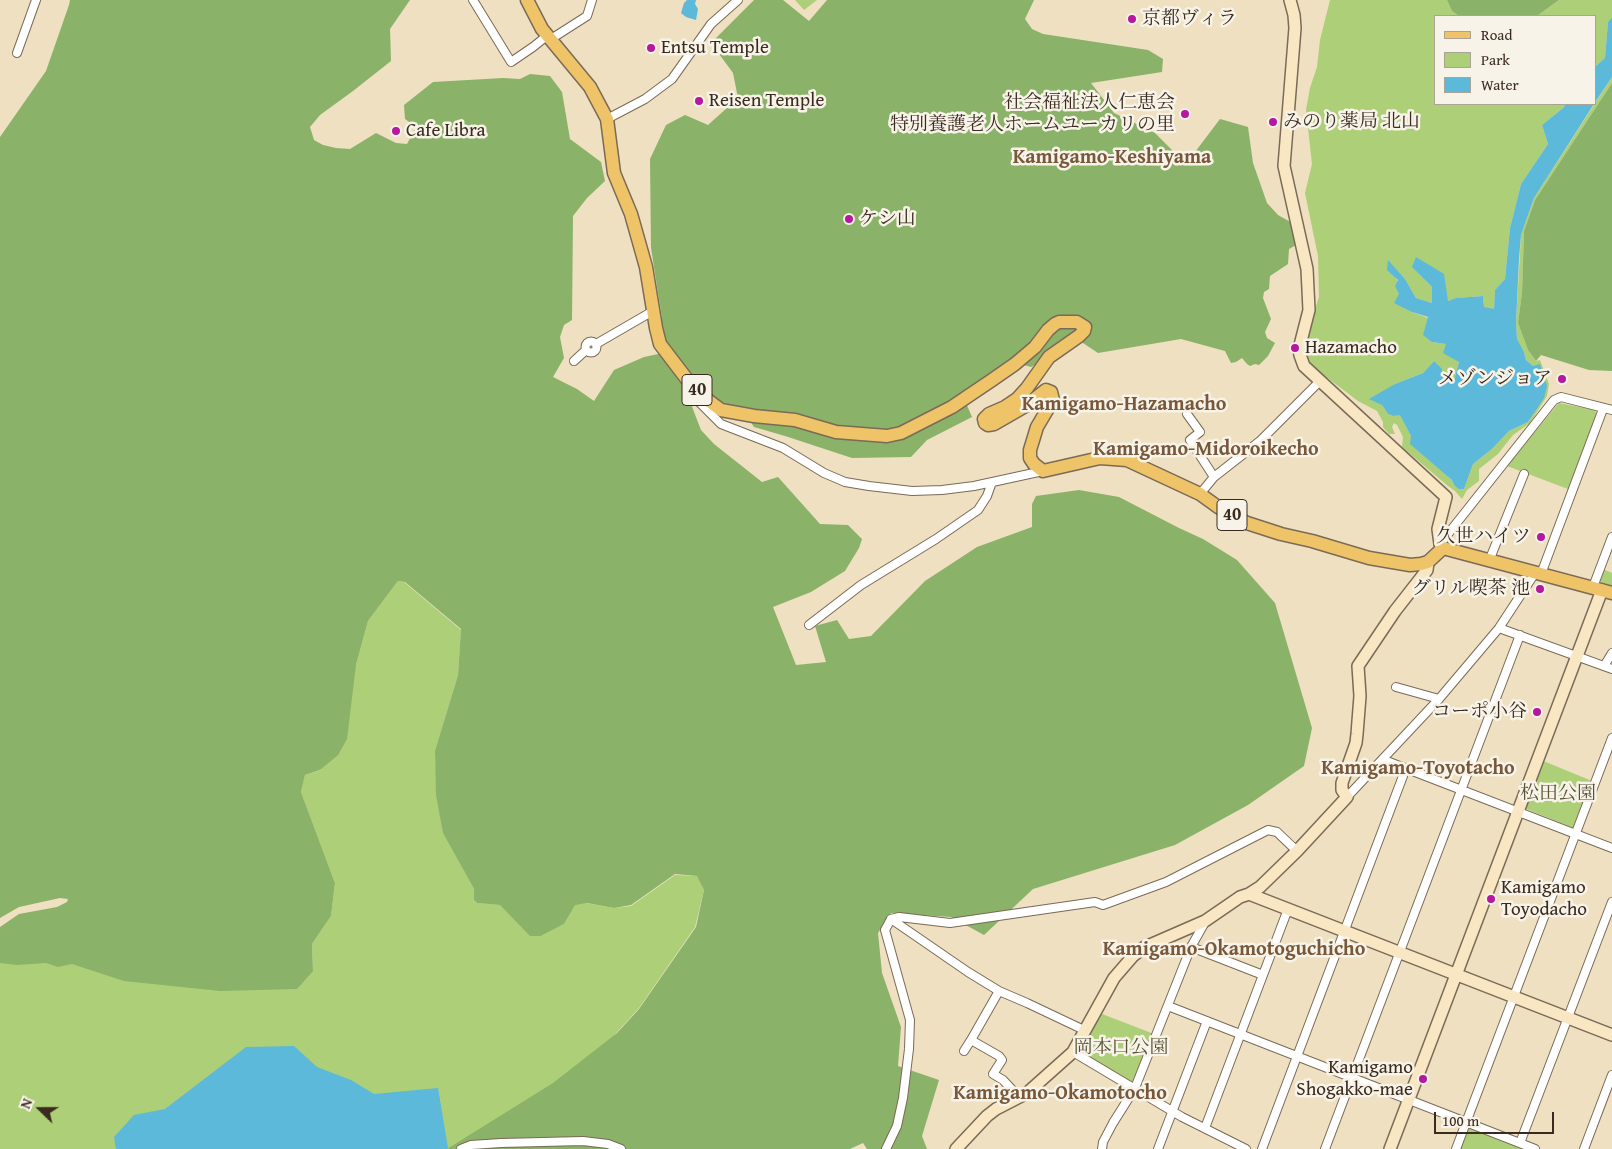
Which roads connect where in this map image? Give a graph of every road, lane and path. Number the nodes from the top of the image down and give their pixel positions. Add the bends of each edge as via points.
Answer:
1 (36, 0) edge
2 (473, 0) edge
3 (527, 0) edge
4 (592, 0) edge
5 (738, 0) edge
6 (1290, 0) edge
7 (549, 37) junction
8 (17, 53) dead end
9 (607, 119) junction
10 (653, 311) junction
11 (574, 361) dead end
12 (1320, 381) junction
13 (693, 386) junction
14 (1603, 409) junction
15 (1612, 410) edge
16 (1187, 414) dead end
17 (1044, 471) junction
18 (1524, 474) dead end
19 (1214, 477) junction
20 (992, 482) junction
21 (1200, 494) junction
22 (1612, 537) edge
23 (1441, 546) junction
24 (1489, 561) junction
25 (1428, 562) junction
26 (1538, 573) junction
27 (1602, 590) edge
28 (809, 626) dead end
29 (1499, 628) junction
30 (1520, 635) junction
31 (1612, 653) edge
32 (1576, 656) junction
33 (1604, 666) junction
34 (1612, 669) edge
35 (1396, 687) dead end
36 (1439, 699) junction
37 (1612, 738) edge
38 (1384, 760) junction
39 (1406, 768) junction
40 (1462, 790) junction
41 (1347, 797) junction
42 (1519, 812) junction
43 (1575, 834) junction
44 (1612, 848) edge
45 (1297, 851) junction
46 (1249, 894) junction
47 (1612, 902) edge
48 (1288, 909) junction
49 (891, 919) junction
50 (1205, 921) junction
51 (1344, 931) junction
52 (1191, 947) junction
53 (1399, 952) junction
54 (1456, 974) junction
55 (1263, 975) junction
56 (999, 992) junction
57 (1514, 997) junction
58 (1168, 1006) junction
59 (1568, 1018) junction
60 (1207, 1021) junction
61 (1084, 1030) junction
62 (1240, 1034) junction
63 (1612, 1035) edge
64 (971, 1040) junction
65 (964, 1051) dead end
66 (1073, 1052) junction
67 (1298, 1057) junction
68 (1612, 1075) edge
69 (1352, 1078) junction
70 (1135, 1088) junction
71 (1019, 1096) junction
72 (1409, 1100) junction
73 (1173, 1112) junction
74 (1466, 1122) junction
75 (1205, 1128) junction
76 (1520, 1143) junction
77 (461, 1149) edge
78 (621, 1149) edge
79 (886, 1149) edge
80 (956, 1149) edge
81 (1102, 1149) edge
82 (1158, 1149) edge
83 (1246, 1149) edge
84 (1262, 1149) edge
85 (1325, 1149) edge
86 (1390, 1149) edge
87 (1456, 1149) edge
88 (1535, 1149) edge
89 (1584, 1149) edge

1 - 8 street
2 - 7 street via 511,62
3 - 7 main road, 40
4 - 7 street via 587,16
5 - 9 street via 705,32 672,79 645,99
6 - 12 street via 1295,28 1284,166 1307,269 1308,310 1298,350 1304,366
7 - 9 main road, 40 via 590,87
9 - 10 main road, 40 via 614,173 631,214 646,266
10 - 11 street via 596,344 588,342 586,350
10 - 13 main road, 40 via 660,344
12 - 19 street via 1260,441
12 - 23 street via 1446,497 1438,529
13 - 17 main road, 40 via 714,405 728,412 794,420 836,432 888,436 901,433 952,407 1015,364 1055,324 1077,322 1085,327 1079,336 1049,357 1017,399 984,420 988,425 994,424 1046,390 1051,392 1053,400 1037,427 1030,450 1034,464
13 - 20 street via 700,403 721,424 783,448 845,482 912,491
14 - 15 street
14 - 23 street via 1561,397 1554,400
14 - 26 street
16 - 19 street via 1200,432 1190,440
17 - 20 street
17 - 21 main road, 40 via 1100,458 1120,459
18 - 24 street
19 - 21 street
20 - 28 street via 978,510 861,585
21 - 25 main road, 40 via 1247,523 1281,534 1369,558 1410,564
22 - 27 street
23 - 24 main road
23 - 25 main road
24 - 26 main road
25 - 41 street via 1427,570 1358,666 1360,696 1356,743 1342,783
26 - 27 main road
26 - 29 street
27 - 32 street
29 - 30 street
29 - 36 street
30 - 32 street
30 - 40 street
31 - 33 street
32 - 33 street
32 - 42 street
33 - 34 street
35 - 36 street
36 - 38 street
37 - 43 street
38 - 39 street
38 - 41 street
39 - 40 street
39 - 51 street
40 - 42 street
40 - 53 street
41 - 45 street
42 - 43 street
42 - 54 street
43 - 44 street
43 - 57 street
45 - 46 street
45 - 49 street via 1277,832 1268,830 1166,882 1103,905 1095,902 950,923 899,917
46 - 48 street
46 - 50 street
47 - 59 street
48 - 51 street
48 - 55 street
49 - 56 street
49 - 79 street via 884,930 910,1020 903,1098 897,1126
50 - 52 street
50 - 61 street via 1143,948 1133,956 1114,978
51 - 53 street
51 - 67 street
52 - 55 street
52 - 58 street
53 - 54 street
53 - 69 street
54 - 57 street
54 - 72 street
55 - 62 street
56 - 61 street
56 - 64 street
57 - 59 street
57 - 74 street
58 - 60 street
58 - 70 street
59 - 63 street
59 - 76 street
60 - 62 street
60 - 73 street
61 - 66 street
62 - 67 street
62 - 75 street
64 - 65 street
64 - 71 street via 999,1056 1002,1060 993,1074
66 - 70 street
66 - 71 street via 1027,1093
67 - 69 street
67 - 84 street
68 - 89 street
69 - 72 street
69 - 85 street
70 - 73 street
70 - 81 street via 1113,1123
71 - 80 street via 987,1116
72 - 74 street
72 - 86 street
73 - 75 street
73 - 82 street
74 - 76 street
74 - 87 street
75 - 83 street
76 - 88 street
77 - 78 street via 472,1145 583,1141

